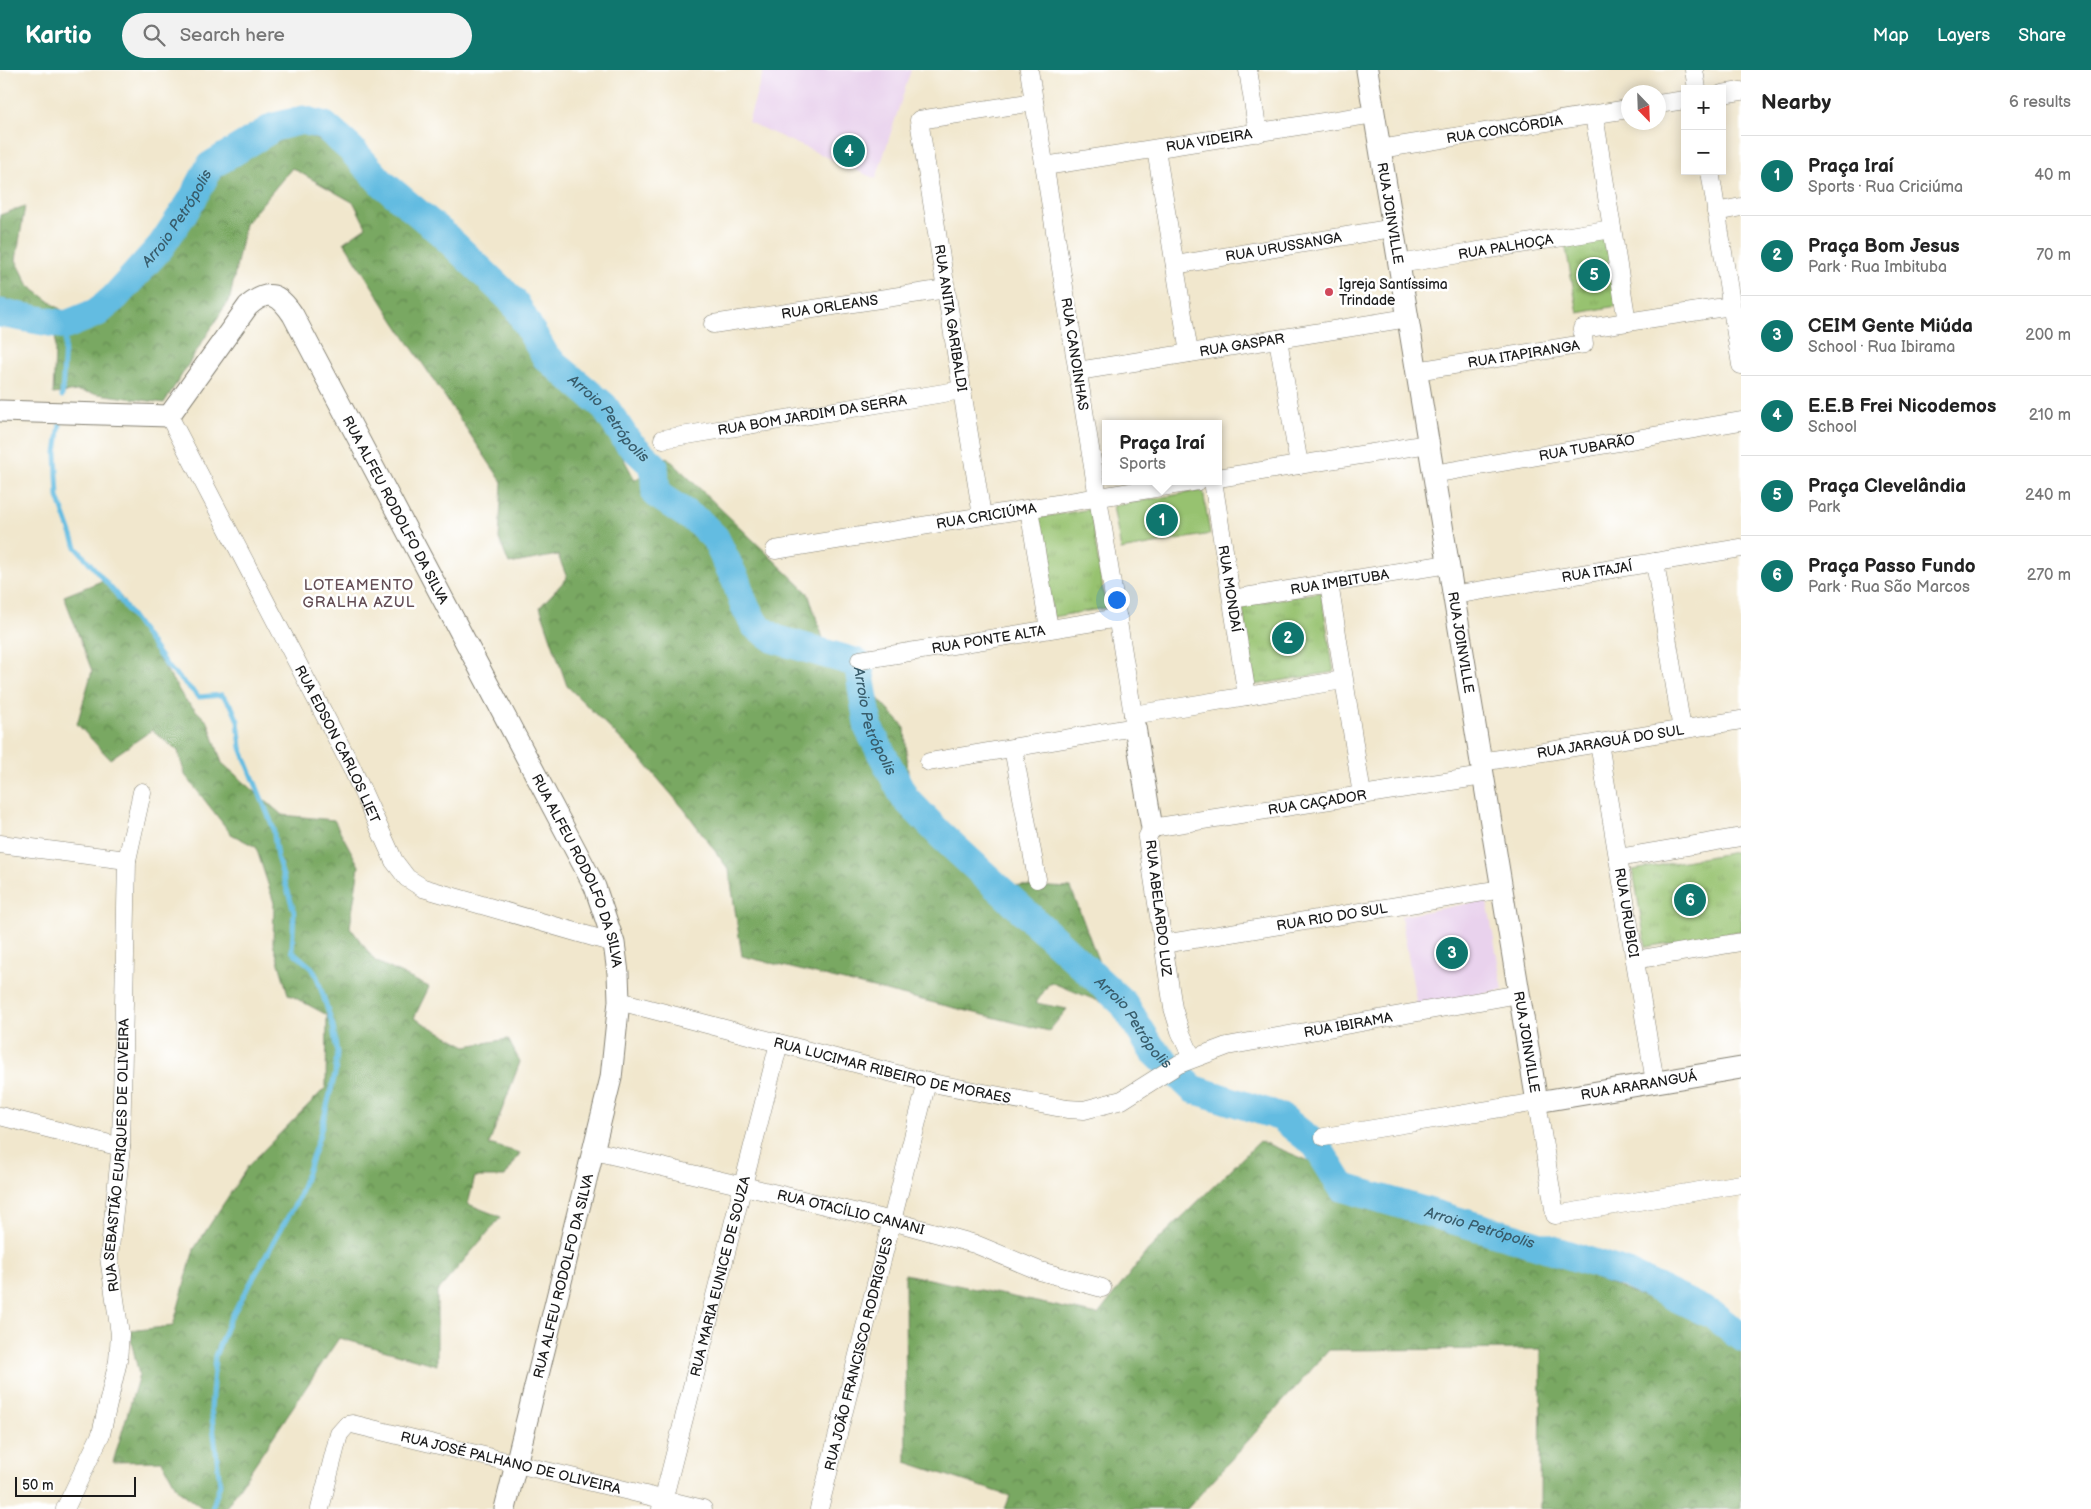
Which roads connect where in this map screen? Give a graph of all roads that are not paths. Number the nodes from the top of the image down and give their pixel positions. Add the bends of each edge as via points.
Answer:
1 (1029, 70) edge
2 (1248, 70) edge
3 (1367, 70) edge
4 (1694, 70) edge
5 (1696, 85) edge
6 (1741, 90) edge
7 (1726, 93) edge
8 (1681, 101) edge
9 (1034, 102) junction
10 (1666, 103) edge
11 (1621, 110) edge
12 (1374, 114) junction
13 (1594, 115) junction
14 (1258, 132) junction
15 (1156, 149) junction
16 (1380, 150) junction
17 (1045, 166) junction
18 (1711, 175) edge
19 (1741, 208) edge
20 (1716, 212) junction
21 (1393, 228) junction
22 (1612, 229) junction
23 (1399, 264) junction
24 (1175, 265) junction
25 (946, 289) junction
26 (1732, 306) junction
27 (1408, 318) junction
28 (1627, 322) junction
29 (713, 324) dead end
30 (1278, 339) junction
31 (1189, 353) junction
32 (1741, 365) edge
33 (1078, 371) junction
34 (1416, 371) junction
35 (962, 390) junction
36 (0, 411) edge
37 (169, 416) junction
38 (1741, 421) edge
39 (663, 439) dead end
40 (1428, 444) junction
41 (1299, 465) junction
42 (1433, 474) junction
43 (1222, 477) edge
44 (1173, 485) edge
45 (1214, 485) edge
46 (1098, 497) junction
47 (1030, 509) junction
48 (982, 516) junction
49 (1741, 548) edge
50 (775, 550) dead end
51 (1655, 562) junction
52 (1448, 564) junction
53 (1329, 583) junction
54 (1453, 595) junction
55 (1232, 599) junction
56 (1118, 618) junction
57 (1050, 629) junction
58 (860, 660) dead end
59 (1344, 680) junction
60 (1247, 696) junction
61 (1741, 720) edge
62 (1134, 721) junction
63 (1682, 730) junction
64 (1599, 743) junction
65 (1013, 748) junction
66 (929, 762) dead end
67 (1482, 769) junction
68 (142, 792) dead end
69 (1362, 795) junction
70 (1152, 828) junction
71 (1741, 837) edge
72 (0, 844) edge
73 (1618, 858) junction
74 (127, 860) junction
75 (1037, 879) dead end
76 (1502, 889) junction
77 (1741, 942) edge
78 (614, 943) junction
79 (1163, 944) junction
80 (1634, 960) junction
81 (1519, 994) junction
82 (619, 1000) junction
83 (779, 1044) junction
84 (1185, 1061) junction
85 (1741, 1068) edge
86 (1161, 1075) joint
87 (927, 1082) junction
88 (1655, 1082) junction
89 (1537, 1102) junction
90 (0, 1116) edge
91 (1324, 1137) dead end
92 (121, 1147) junction
93 (594, 1151) junction
94 (1741, 1184) edge
95 (744, 1185) junction
96 (892, 1221) junction
97 (1102, 1288) dead end
98 (516, 1463) junction
99 (663, 1504) edge
100 (65, 1509) edge
101 (320, 1509) edge
102 (505, 1509) edge
103 (703, 1509) edge
104 (819, 1509) edge

1 - 9 street, RUA CANOINHAS
2 - 14 street
3 - 12 street, RUA JOINVILLE
4 - 5 street
6 - 7 street
8 - 10 street
9 - 17 street, RUA CANOINHAS
9 - 25 street, RUA ANITA GARIBALDI via 919,120
11 - 13 street, RUA CONCÓRDIA
12 - 14 street, RUA VIDEIRA
12 - 16 street, RUA JOINVILLE
13 - 16 street, RUA CONCÓRDIA
13 - 22 street
14 - 15 street, RUA VIDEIRA
15 - 17 street, RUA VIDEIRA
15 - 24 street
16 - 21 street, RUA JOINVILLE
17 - 33 street, RUA CANOINHAS
18 - 20 street
19 - 20 street
20 - 26 street
21 - 23 street, RUA JOINVILLE
21 - 24 street, RUA URUSSANGA
22 - 23 street, RUA PALHOÇA
22 - 28 street
23 - 27 street, RUA JOINVILLE
24 - 31 street
25 - 29 street, RUA ORLEANS
25 - 35 street, RUA ANITA GARIBALDI
26 - 28 street, RUA ITAPIRANGA
26 - 32 street
27 - 30 street, RUA GASPAR
27 - 34 street, RUA JOINVILLE
28 - 34 street, RUA ITAPIRANGA via 1582,330 1584,344
30 - 31 street, RUA GASPAR
30 - 41 street
31 - 33 street, RUA GASPAR
33 - 46 street, RUA CANOINHAS
34 - 40 street, RUA JOINVILLE
35 - 39 street, RUA BOM JARDIM DA SERRA
35 - 48 street, RUA ANITA GARIBALDI
36 - 37 street
37 - 78 street, RUA EDSON CARLOS LIET via 351,766 394,861 407,878 423,888
37 - 78 street, RUA ALFEU RODOLFO DA SILVA via 248,306 267,294 278,297 293,315 595,887
38 - 42 street, RUA TUBARÃO
40 - 41 street
40 - 42 street, RUA JOINVILLE
41 - 43 street
42 - 52 street, RUA JOINVILLE
44 - 46 street, RUA CRICIÚMA
45 - 55 street, RUA MONDAÍ
46 - 47 street, RUA CRICIÚMA
46 - 56 street, RUA CANOINHAS
47 - 48 street, RUA CRICIÚMA
47 - 57 street
48 - 50 street, RUA CRICIÚMA
49 - 51 street, RUA ITAJAÍ
51 - 54 street, RUA ITAJAÍ
51 - 63 street
52 - 53 street, RUA IMBITUBA
52 - 54 street, RUA JOINVILLE
53 - 55 street, RUA IMBITUBA
53 - 59 street
54 - 67 street, RUA JOINVILLE
55 - 60 street, RUA MONDAÍ
56 - 57 street, RUA PONTE ALTA
56 - 62 street, RUA CANOINHAS
57 - 58 street, RUA PONTE ALTA
59 - 60 street
59 - 69 street
60 - 62 street
61 - 63 street, RUA JARAGUÁ DO SUL
62 - 65 street
62 - 70 street, RUA ABELARDO LUZ
63 - 64 street, RUA JARAGUÁ DO SUL
64 - 67 street, RUA JARAGUÁ DO SUL
64 - 73 street, RUA URUBICI
65 - 66 street
65 - 75 street
67 - 69 street, RUA CAÇADOR
67 - 76 street, RUA JOINVILLE
68 - 74 street, RUA SEBASTIÃO EURIQUES DE OLIVEIRA
69 - 70 street, RUA CAÇADOR
70 - 79 street, RUA ABELARDO LUZ via 1147,838
71 - 73 street
72 - 74 street
73 - 80 street, RUA URUBICI
74 - 92 street, RUA SEBASTIÃO EURIQUES DE OLIVEIRA
76 - 79 street, RUA RIO DO SUL
76 - 81 street, RUA JOINVILLE
77 - 80 street
78 - 82 street, RUA ALFEU RODOLFO DA SILVA
79 - 84 street, RUA ABELARDO LUZ
80 - 88 street, RUA URUBICI
81 - 84 street, RUA IBIRAMA via 1250,1041
81 - 89 street, RUA JOINVILLE
82 - 83 street, RUA LUCIMAR RIBEIRO DE MORAES
82 - 93 street, RUA ALFEU RODOLFO DA SILVA via 611,1078
83 - 87 street, RUA LUCIMAR RIBEIRO DE MORAES
83 - 95 street, RUA MARIA EUNICE DE SOUZA
84 - 86 street, RUA IBIRAMA
85 - 88 street, RUA ARARANGUÁ
86 - 87 street, RUA LUCIMAR RIBEIRO DE MORAES via 1122,1100 1084,1110
87 - 96 street, RUA JOÃO FRANCISCO RODRIGUES
88 - 89 street, RUA ARARANGUÁ
89 - 91 street
89 - 94 street, RUA JOINVILLE via 1555,1215
90 - 92 street
92 - 100 street, RUA SEBASTIÃO EURIQUES DE OLIVEIRA via 109,1256 118,1316 118,1361 101,1434
93 - 95 street, RUA OTACÍLIO CANANI
93 - 98 street, RUA ALFEU RODOLFO DA SILVA
95 - 96 street, RUA OTACÍLIO CANANI
95 - 99 street, RUA MARIA EUNICE DE SOUZA
96 - 97 street, RUA OTACÍLIO CANANI via 976,1244 1040,1270
96 - 104 street, RUA JOÃO FRANCISCO RODRIGUES
98 - 99 street, RUA JOSÉ PALHANO DE OLIVEIRA
98 - 101 street, RUA JOSÉ PALHANO DE OLIVEIRA via 358,1425 346,1425 339,1434
98 - 102 street, RUA ALFEU RODOLFO DA SILVA
99 - 103 street, RUA JOSÉ PALHANO DE OLIVEIRA

